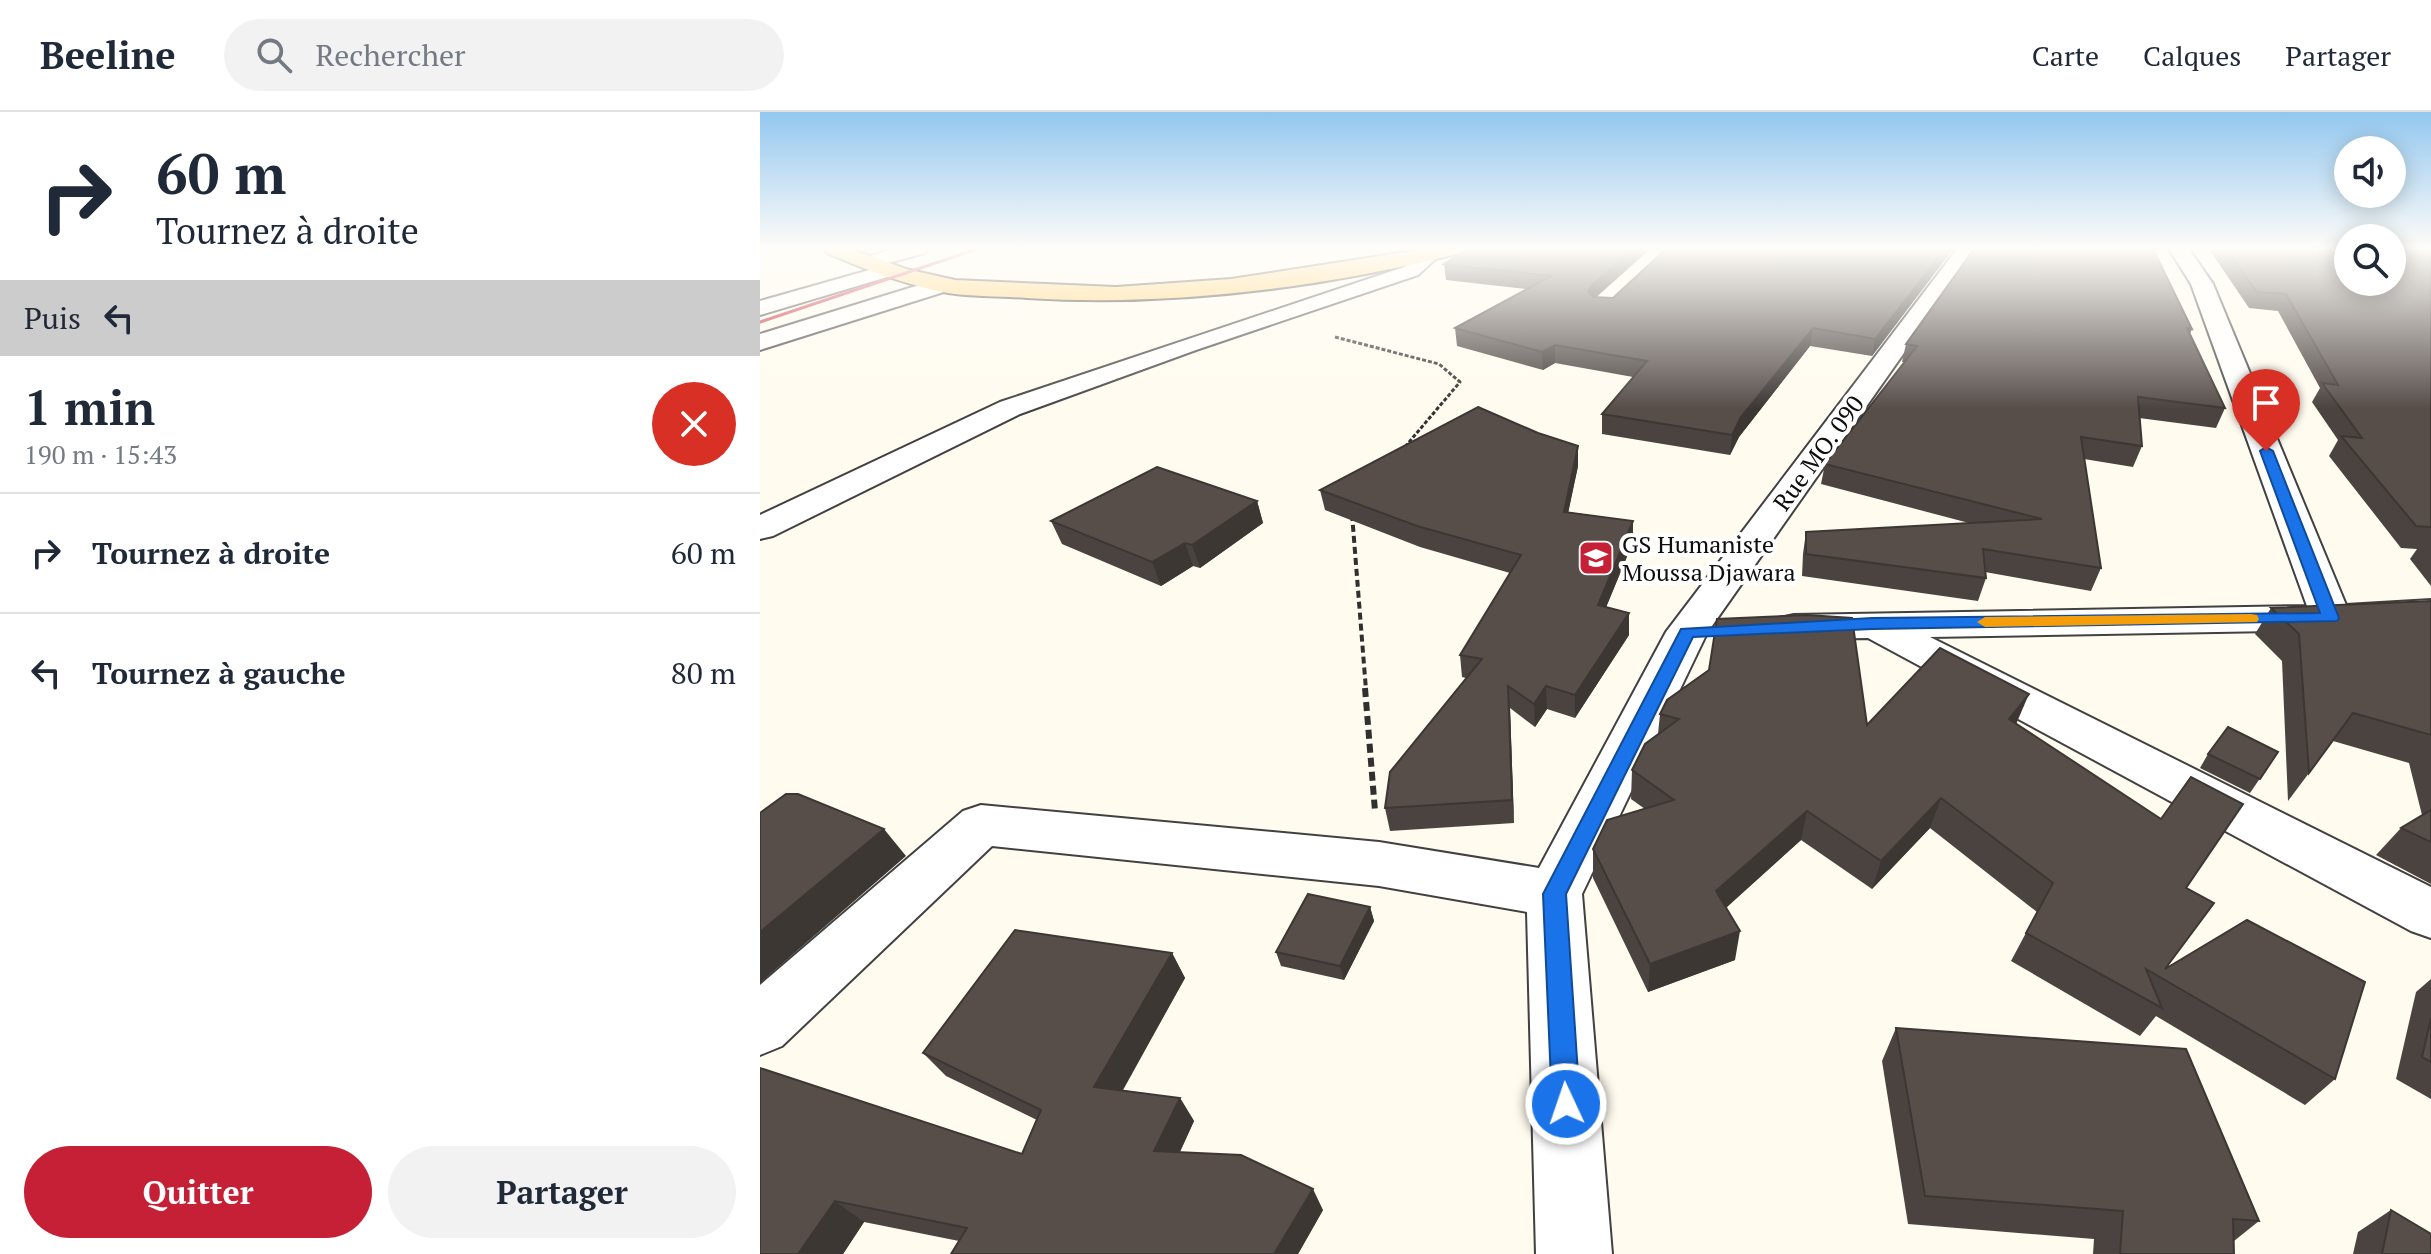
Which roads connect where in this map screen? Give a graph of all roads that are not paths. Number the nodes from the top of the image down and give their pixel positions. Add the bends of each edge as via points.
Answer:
1 (780, 302) edge
2 (887, 302) edge
3 (1316, 302) edge
4 (1928, 302) edge
5 (2209, 302) edge
6 (760, 308) edge
7 (760, 342) edge
8 (760, 528) edge
9 (2431, 612) edge
10 (2331, 618) junction
11 (1872, 624) junction
12 (1687, 632) junction
13 (1554, 894) junction
14 (2431, 914) edge
15 (760, 1025) edge
16 (1574, 1254) edge

1 - 6 street
2 - 7 street
3 - 8 street via 1010,408
4 - 12 street, Rue MO. 090
5 - 10 street
9 - 10 street
10 - 11 street
11 - 12 street
11 - 14 street
12 - 13 street, Rue MO. 090
13 - 15 street via 1379,864 981,825
13 - 16 street

